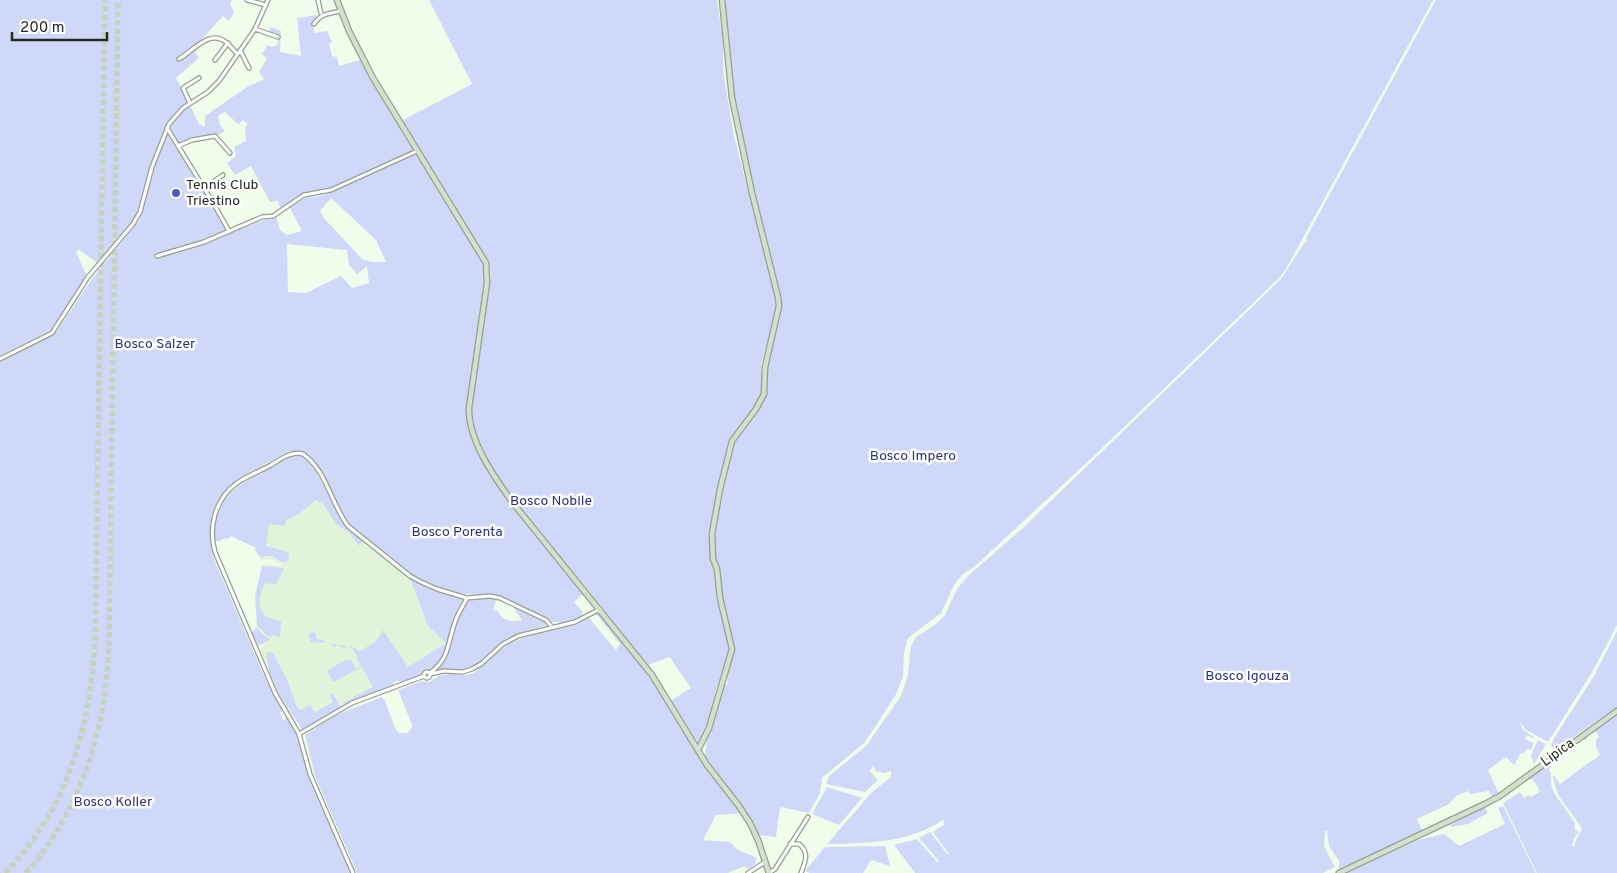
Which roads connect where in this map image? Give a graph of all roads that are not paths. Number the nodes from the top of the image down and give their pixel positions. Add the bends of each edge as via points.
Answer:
1 (247, 0) edge
2 (268, 0) edge
3 (318, 0) edge
4 (337, 0) edge
5 (722, 0) edge
6 (266, 5) junction
7 (341, 11) junction
8 (321, 13) dead end
9 (314, 24) dead end
10 (255, 29) junction
11 (278, 36) dead end
12 (228, 44) junction
13 (240, 50) junction
14 (238, 54) junction
15 (179, 59) dead end
16 (215, 60) dead end
17 (249, 68) dead end
18 (199, 78) dead end
19 (190, 103) junction
20 (167, 128) junction
21 (178, 146) junction
22 (417, 151) junction
23 (230, 153) dead end
24 (223, 175) dead end
25 (204, 188) junction
26 (229, 231) junction
27 (157, 256) dead end
28 (0, 359) edge
29 (467, 598) junction
30 (600, 609) junction
31 (552, 627) junction
32 (430, 674) junction
33 (1617, 711) edge
34 (299, 734) junction
35 (698, 750) junction
36 (808, 816) dead end
37 (790, 844) junction
38 (766, 862) junction
39 (353, 873) edge
40 (748, 873) edge
41 (769, 873) edge
42 (801, 873) edge
43 (1339, 873) edge

1 - 6 street
2 - 6 street
3 - 8 street
4 - 7 main road
5 - 35 main road via 732,98 779,306 765,367 764,394 732,442 720,489 712,534 712,559 717,569 732,649
6 - 10 street
7 - 9 street via 325,14
7 - 22 main road via 373,78
10 - 11 street
10 - 13 street
12 - 14 street
12 - 15 street via 219,39 205,39
12 - 16 street
13 - 14 street
13 - 17 street
14 - 19 street via 216,84
18 - 19 street via 184,88
19 - 20 street
20 - 21 street
20 - 28 street via 134,224 88,277 52,332
21 - 23 street via 215,136
21 - 25 street
22 - 26 street via 331,190 304,195 273,216 262,217
22 - 30 main road via 486,264 487,283 469,408 472,433 513,503
24 - 25 street
25 - 26 street
26 - 27 street
29 - 31 street via 500,598
29 - 32 street via 456,618 446,655
29 - 34 street via 415,579 352,530 305,455 295,453 240,481 220,502 214,517 212,543 275,693
30 - 31 street via 581,619
30 - 35 main road via 652,675
31 - 32 street via 510,640 472,669
32 - 34 street via 425,673 352,703
33 - 43 main road, Lipica via 1500,796
34 - 39 street via 310,774
35 - 38 main road via 740,806
36 - 37 street
37 - 41 street via 775,869
37 - 42 street via 799,844 805,850 806,859
38 - 40 street
38 - 41 main road

